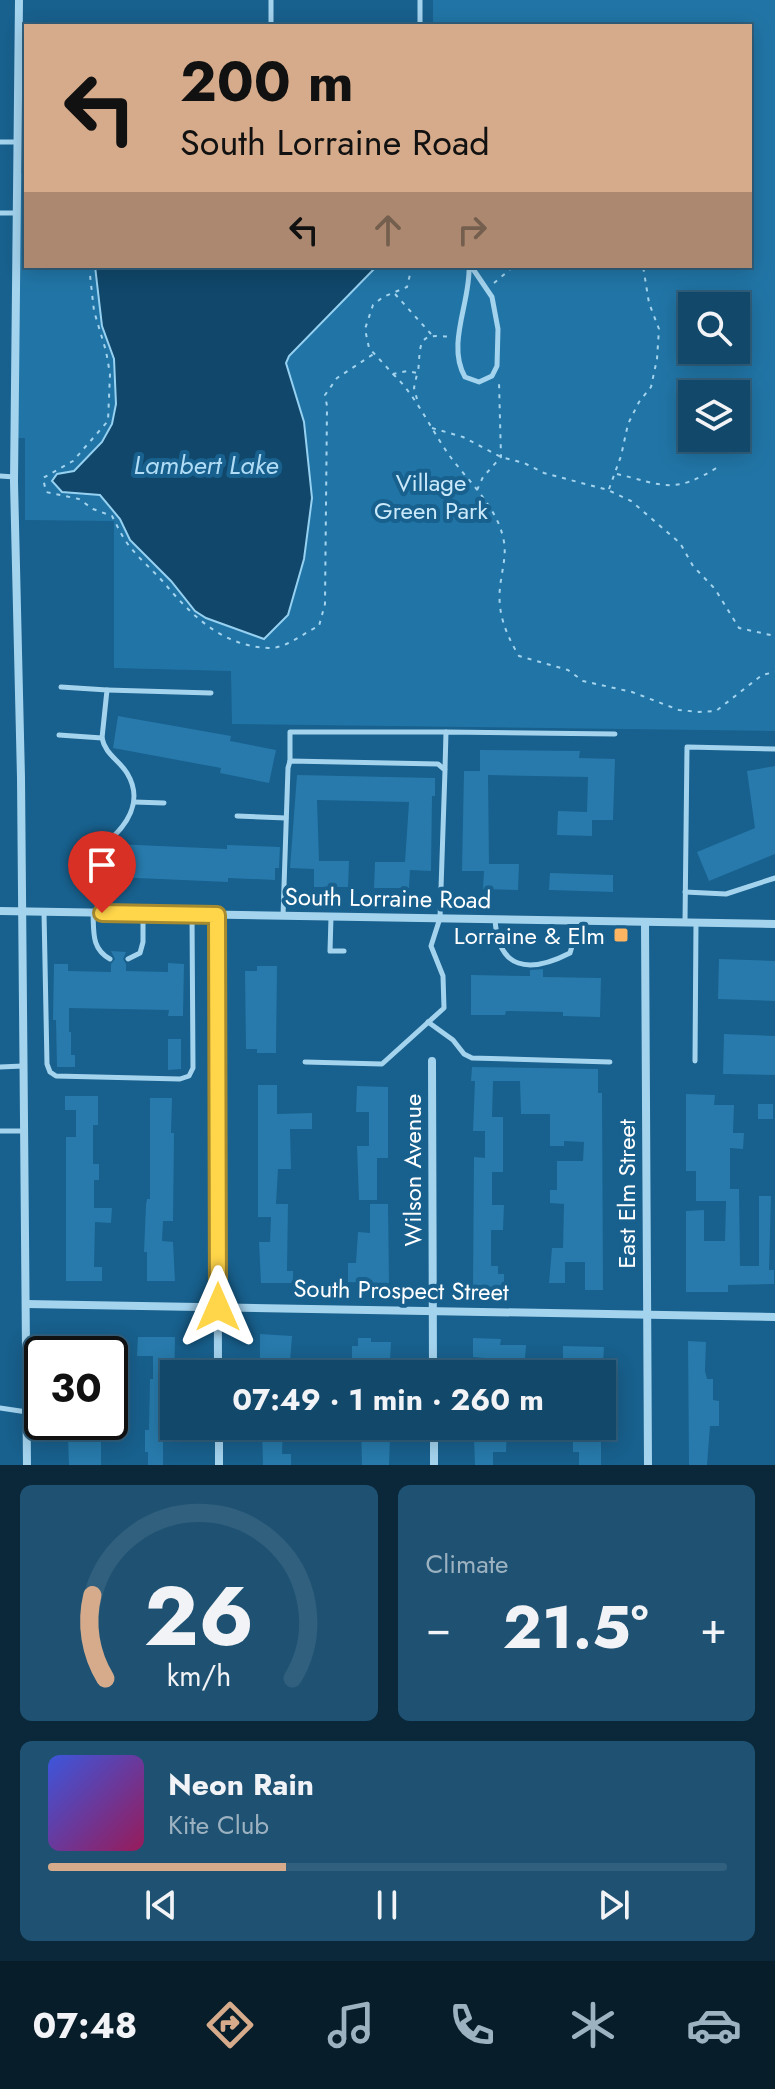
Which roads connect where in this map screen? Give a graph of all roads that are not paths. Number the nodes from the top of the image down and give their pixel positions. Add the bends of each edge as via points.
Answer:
1 (19, 0) edge
2 (271, 0) edge
3 (420, 0) edge
4 (271, 24) edge
5 (420, 24) edge
6 (22, 116) edge
7 (0, 142) edge
8 (17, 142) junction
9 (0, 213) edge
10 (17, 213) junction
11 (470, 268) edge
12 (471, 268) edge
13 (0, 476) edge
14 (15, 477) junction
15 (61, 687) dead end
16 (107, 690) junction
17 (211, 693) dead end
18 (446, 732) junction
19 (615, 734) dead end
20 (59, 735) dead end
21 (102, 738) junction
22 (775, 749) edge
23 (290, 761) junction
24 (445, 770) junction
25 (134, 802) junction
26 (164, 803) dead end
27 (237, 816) dead end
28 (286, 818) junction
29 (775, 878) edge
30 (685, 892) junction
31 (0, 911) edge
32 (22, 911) junction
33 (44, 912) junction
34 (98, 913) junction
35 (143, 913) junction
36 (192, 914) junction
37 (217, 915) junction
38 (283, 916) junction
39 (331, 916) junction
40 (440, 918) junction
41 (495, 919) junction
42 (579, 921) junction
43 (645, 922) junction
44 (685, 922) junction
45 (696, 923) junction
46 (775, 924) edge
47 (344, 951) dead end
48 (110, 959) dead end
49 (128, 959) dead end
50 (428, 1022) junction
51 (432, 1061) dead end
52 (695, 1061) dead end
53 (305, 1062) dead end
54 (610, 1062) dead end
55 (23, 1066) junction
56 (0, 1067) edge
57 (0, 1131) edge
58 (25, 1131) junction
59 (26, 1304) junction
60 (218, 1307) junction
61 (433, 1311) junction
62 (647, 1314) junction
63 (775, 1317) edge
64 (26, 1336) edge
65 (218, 1360) edge
66 (433, 1360) edge
67 (0, 1408) edge
68 (24, 1412) edge
69 (27, 1440) edge
70 (219, 1440) edge
71 (434, 1440) edge
72 (27, 1465) edge
73 (219, 1465) edge
74 (434, 1465) edge
75 (648, 1465) edge

1 - 6 street
2 - 4 lane
3 - 5 lane
6 - 8 street
7 - 8 lane
8 - 10 street
9 - 10 lane
10 - 14 street
11 - 12 lane via 458,361 465,377 479,382 492,376 497,366 498,329 495,307
13 - 14 lane
14 - 32 street
15 - 16 lane
16 - 17 lane
16 - 21 lane
18 - 19 lane
18 - 23 lane via 290,732
18 - 24 lane
20 - 21 lane
21 - 25 lane via 103,747 127,773
22 - 30 lane via 687,747
23 - 24 lane via 438,764
23 - 28 lane
24 - 40 lane
25 - 26 lane
25 - 34 lane via 122,830 105,844
27 - 28 lane
28 - 38 lane
29 - 30 lane via 726,894
30 - 44 lane
31 - 32 street, South Lorraine Road
32 - 33 street, South Lorraine Road
32 - 55 street
33 - 34 street, South Lorraine Road
33 - 36 lane via 50,1072 180,1079 193,1068
34 - 35 street, South Lorraine Road
34 - 48 lane via 94,941
35 - 36 street, South Lorraine Road
35 - 49 lane via 140,953
36 - 37 street, South Lorraine Road
37 - 38 street, South Lorraine Road
37 - 60 street
38 - 39 street, South Lorraine Road
39 - 40 street, South Lorraine Road
39 - 47 lane via 330,951
40 - 41 street, South Lorraine Road
40 - 50 lane via 431,946 443,976 444,1008
41 - 42 street, South Lorraine Road
41 - 42 lane via 500,950 508,960 523,964 546,963 570,953
42 - 43 street, South Lorraine Road
43 - 44 street, South Lorraine Road
43 - 62 street, East Elm Street
44 - 45 street, South Lorraine Road
45 - 46 street, South Lorraine Road
45 - 52 lane
50 - 53 lane via 382,1064
50 - 54 lane via 472,1058
51 - 61 street, Wilson Avenue
55 - 56 lane
55 - 58 street
57 - 58 lane
58 - 59 street
59 - 60 street, South Prospect Street
59 - 64 street
60 - 61 street, South Prospect Street
60 - 65 street
61 - 62 street, South Prospect Street
61 - 66 street, Wilson Avenue
62 - 63 street, South Prospect Street
62 - 75 street, East Elm Street
67 - 68 lane
69 - 72 street
70 - 73 street
71 - 74 street

